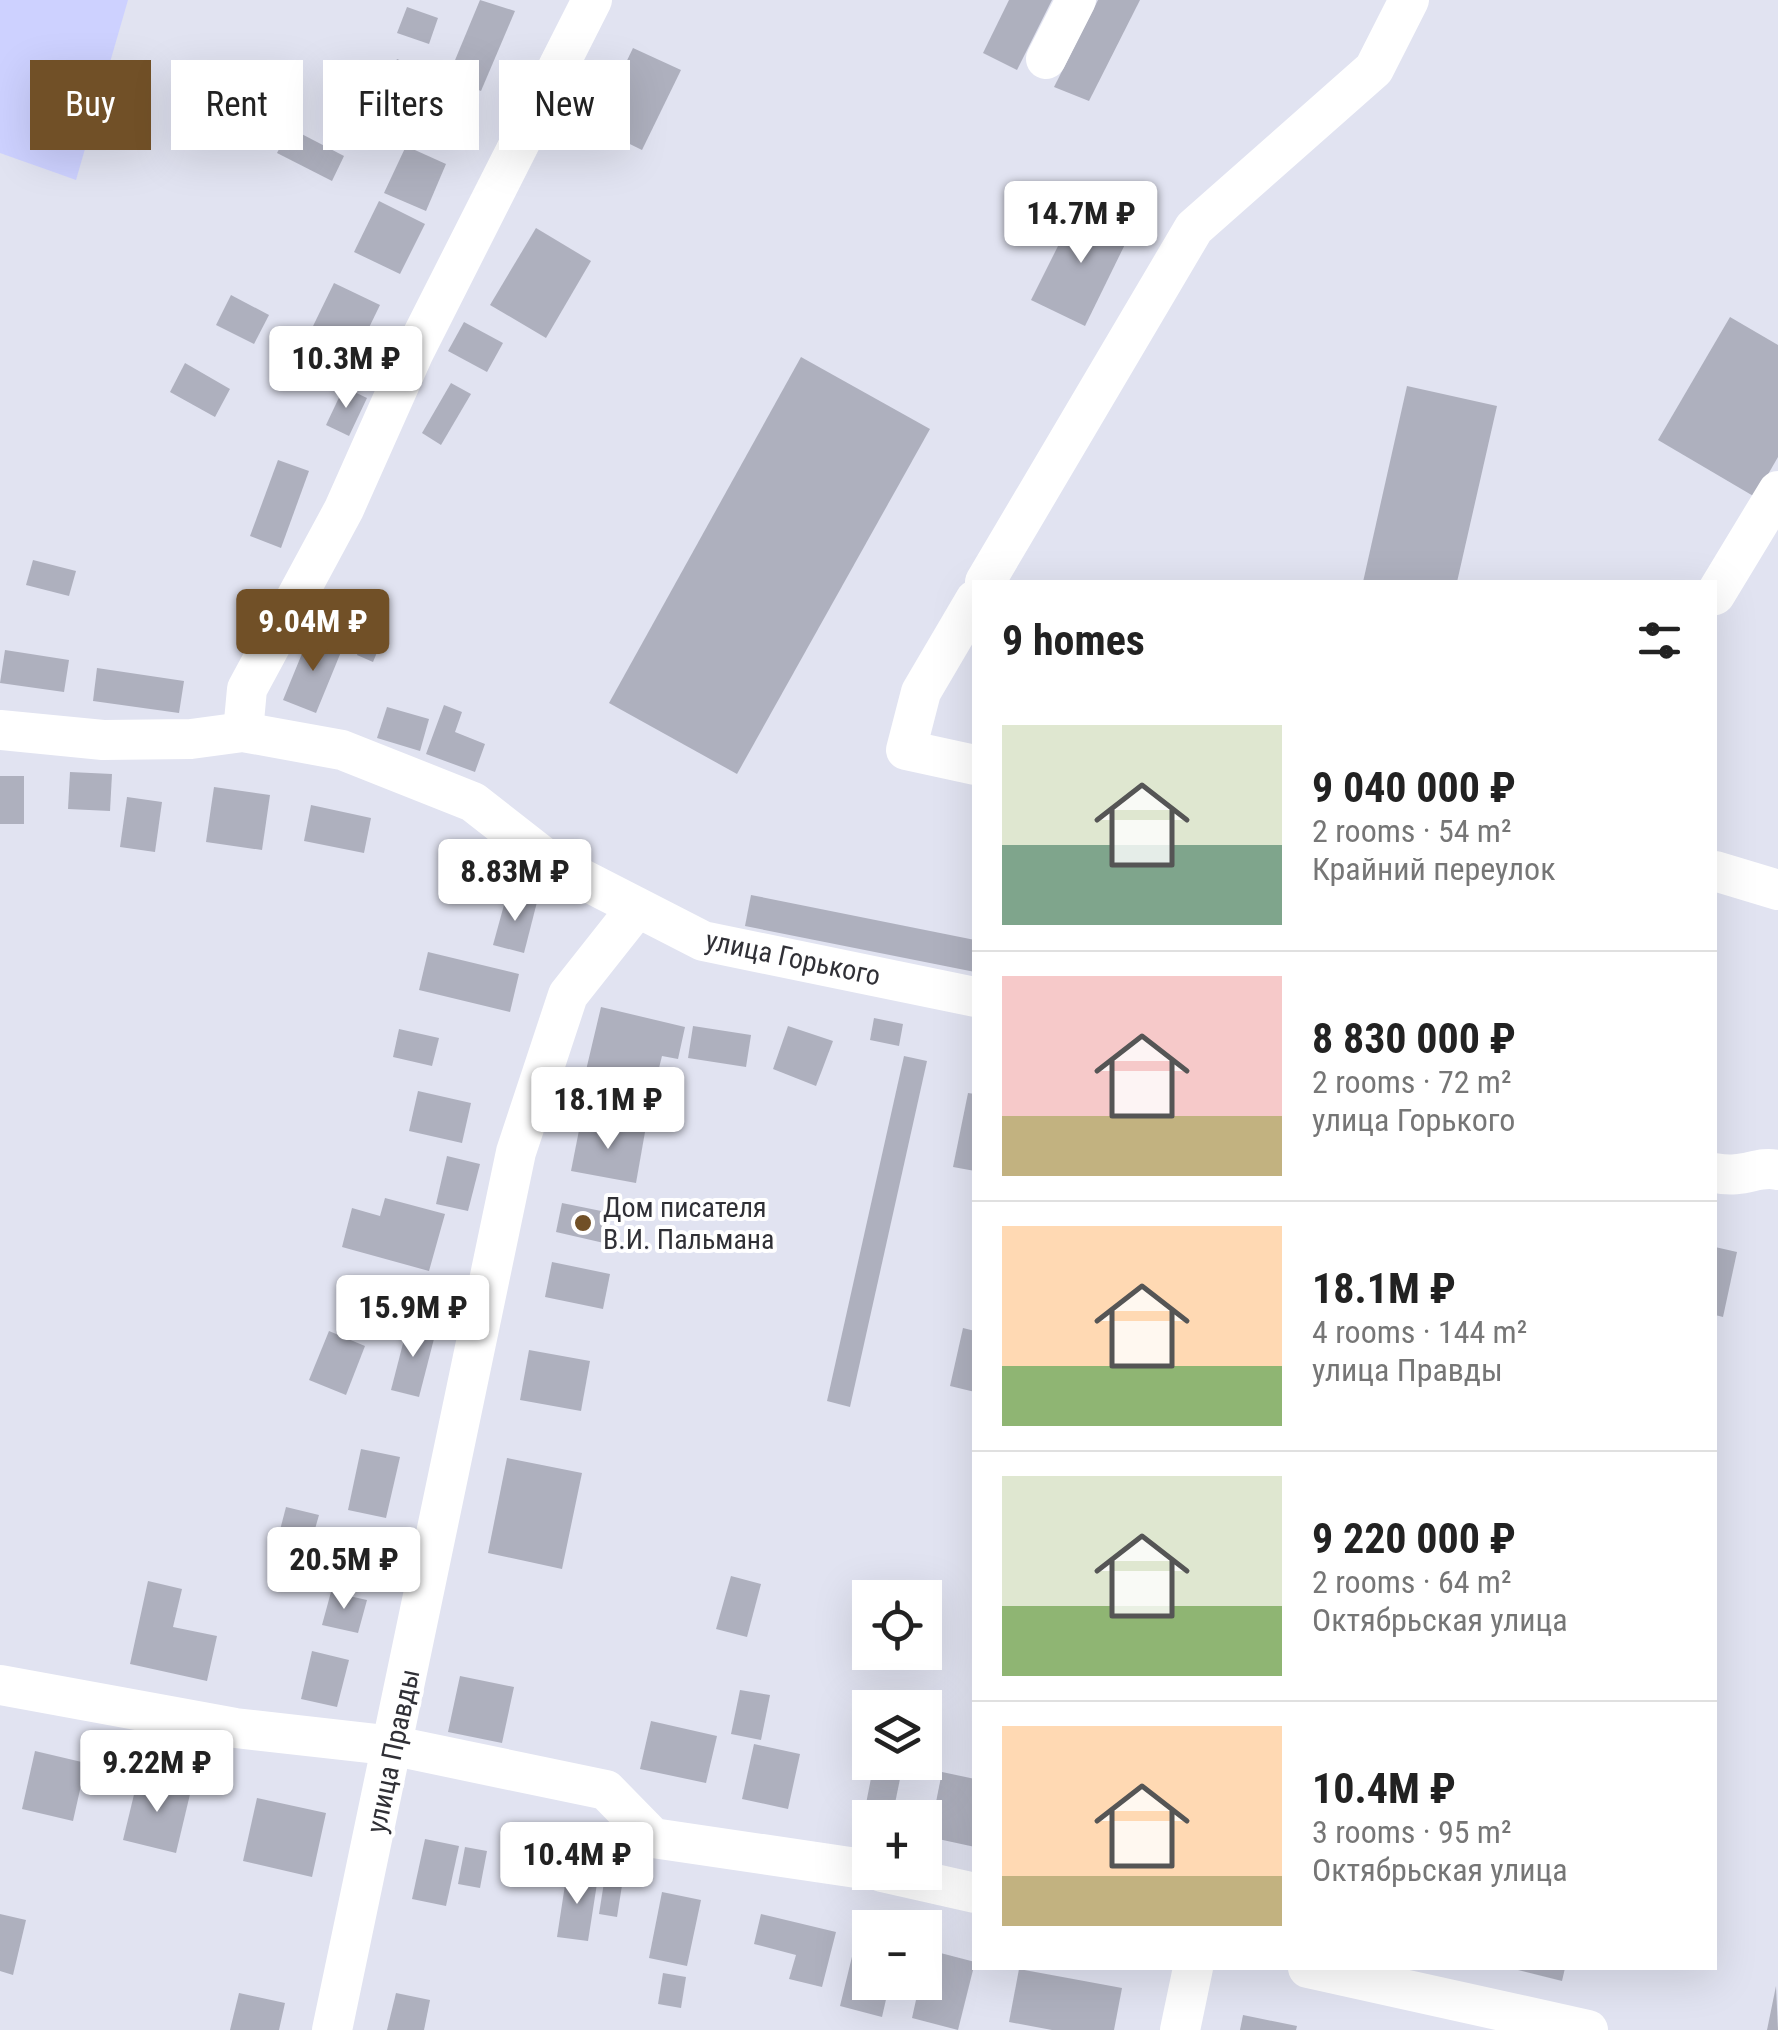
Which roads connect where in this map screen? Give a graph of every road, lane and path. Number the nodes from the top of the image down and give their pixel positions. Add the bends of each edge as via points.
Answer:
1 (592, 0) edge
2 (1076, 0) edge
3 (1409, 0) edge
4 (1046, 59) dead end
5 (1778, 491) edge
6 (987, 580) edge
7 (1717, 593) edge
8 (972, 605) edge
9 (0, 730) edge
10 (243, 732) junction
11 (972, 764) edge
12 (1717, 873) edge
13 (1778, 890) edge
14 (636, 909) junction
15 (972, 996) edge
16 (1778, 1170) edge
17 (1717, 1173) edge
18 (0, 1685) edge
19 (395, 1746) junction
20 (852, 1867) edge
21 (942, 1886) edge
22 (972, 1892) edge
23 (1194, 1970) edge
24 (1317, 1970) edge
25 (332, 2030) edge
26 (1180, 2030) edge
27 (1588, 2030) edge

1 - 10 street via 413,354 344,509 247,688
2 - 4 street
3 - 6 street via 1374,69 1194,228
5 - 7 street
8 - 11 street via 921,692 906,750
9 - 10 street, улица Горького via 103,740 191,740
10 - 14 street, улица Горького via 342,750 473,802 551,863
12 - 13 street
14 - 15 street, улица Горького via 703,941
14 - 19 street, улица Правды via 568,994 516,1152
16 - 17 street via 1740,1178
18 - 19 street via 235,1728
19 - 20 street via 606,1790 653,1838
19 - 25 street, улица Правды
21 - 22 street
23 - 26 street
24 - 27 street

